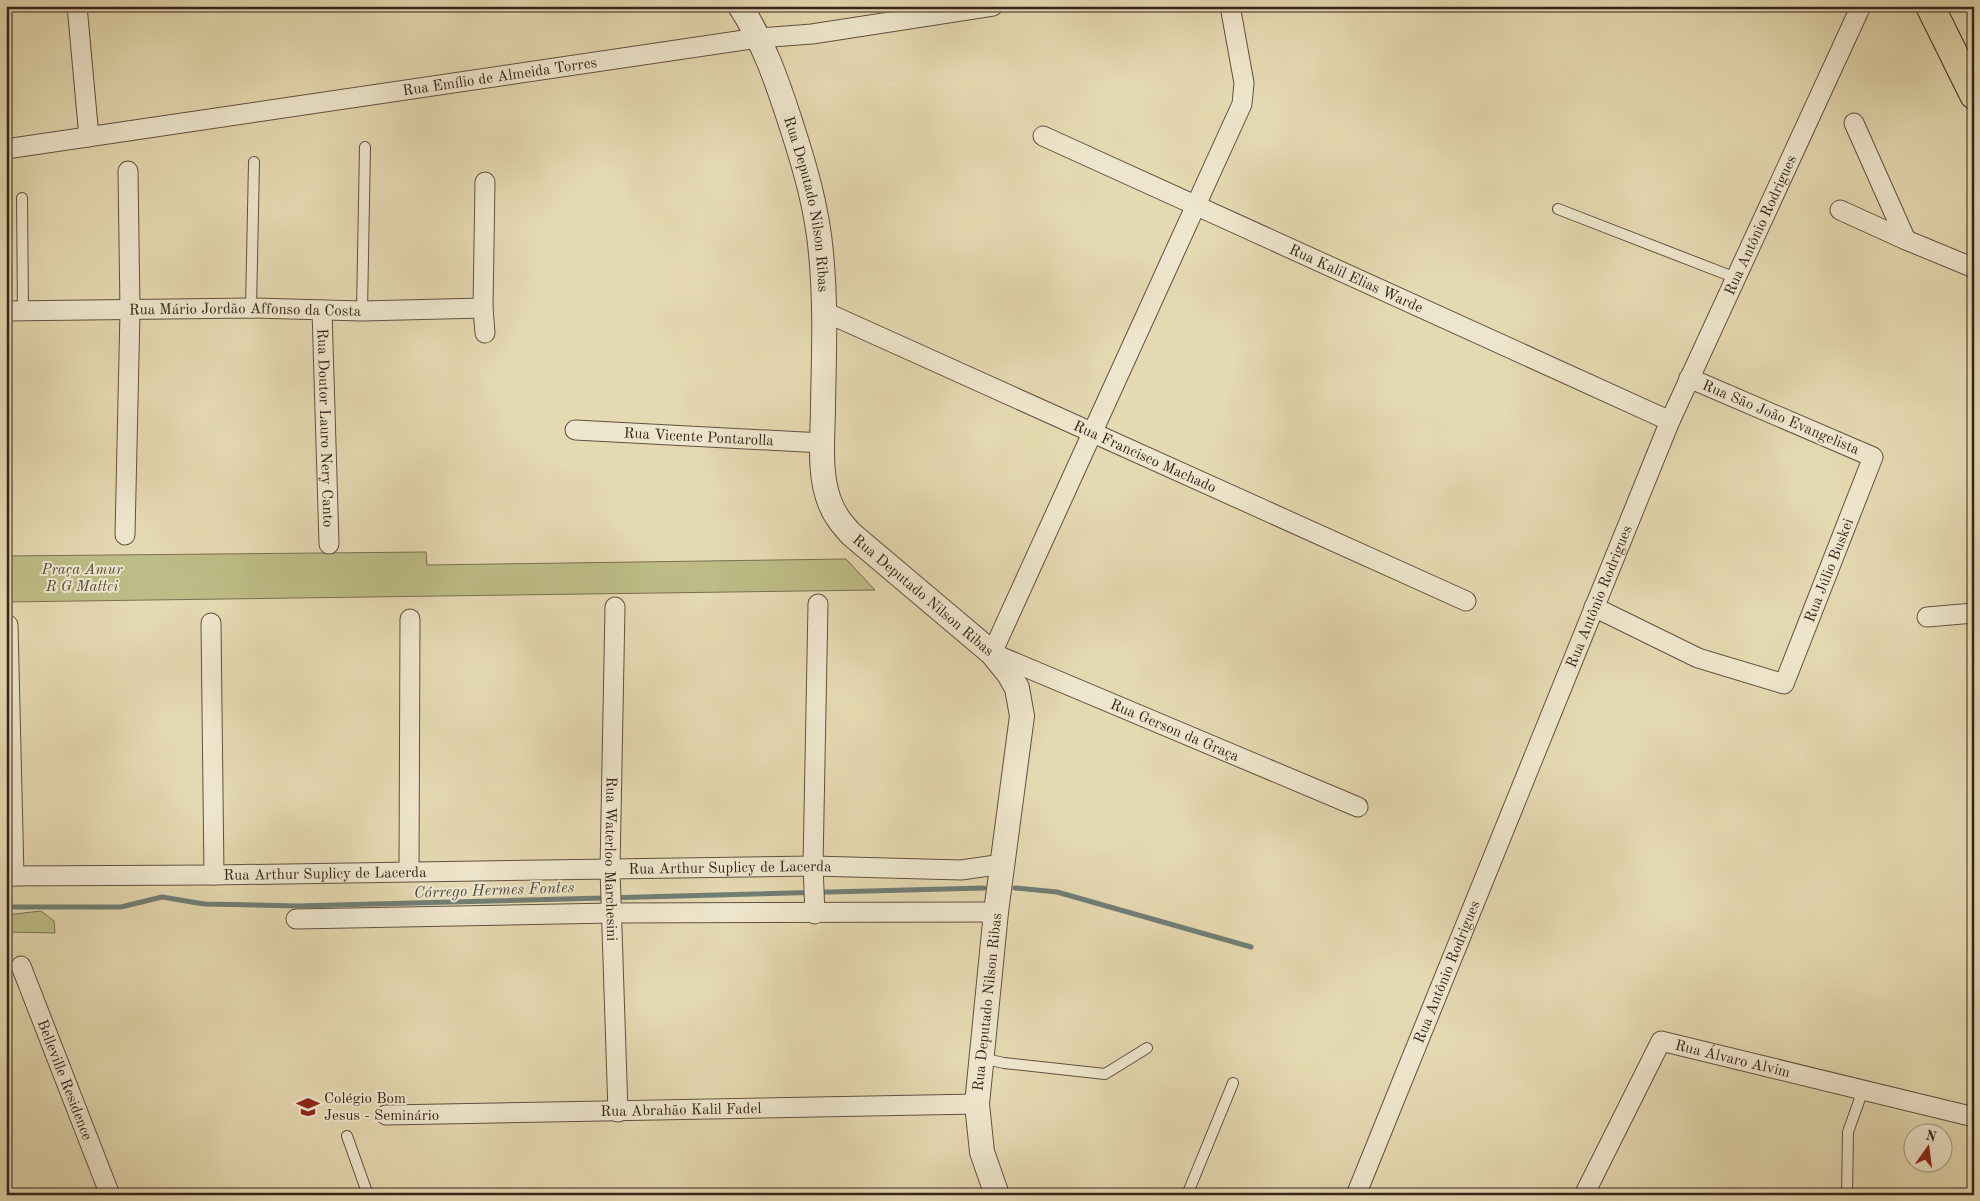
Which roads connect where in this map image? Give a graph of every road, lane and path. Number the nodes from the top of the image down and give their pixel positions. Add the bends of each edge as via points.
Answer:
1 (77, 6) edge
2 (740, 6) edge
3 (993, 6) edge
4 (1230, 6) edge
5 (1861, 6) edge
6 (1930, 6) edge
7 (758, 38) junction
8 (1974, 95) edge
9 (1854, 122) dead end
10 (1044, 136) dead end
11 (89, 137) junction
12 (365, 147) dead end
13 (6, 149) edge
14 (254, 162) dead end
15 (128, 170) dead end
16 (485, 182) dead end
17 (22, 198) dead end
18 (1197, 206) junction
19 (1558, 209) dead end
20 (1840, 210) dead end
21 (1906, 240) junction
22 (1974, 268) edge
23 (1736, 278) junction
24 (251, 308) junction
25 (483, 308) junction
26 (322, 310) junction
27 (14, 311) edge
28 (130, 311) junction
29 (362, 311) junction
30 (825, 312) junction
31 (485, 333) dead end
32 (1690, 378) junction
33 (1670, 421) junction
34 (575, 430) dead end
35 (1093, 433) junction
36 (822, 443) junction
37 (1873, 456) joint
38 (125, 534) dead end
39 (330, 544) dead end
40 (1466, 601) dead end
41 (818, 604) dead end
42 (614, 607) dead end
43 (1594, 607) junction
44 (1974, 613) edge
45 (1927, 617) dead end
46 (410, 619) dead end
47 (211, 623) dead end
48 (8, 625) dead end
49 (992, 653) junction
50 (1358, 807) dead end
51 (1003, 864) junction
52 (813, 866) junction
53 (610, 869) junction
54 (409, 871) junction
55 (214, 875) junction
56 (10, 876) edge
57 (996, 912) junction
58 (612, 913) junction
59 (815, 914) junction
60 (296, 919) dead end
61 (21, 966) dead end
62 (1147, 1048) dead end
63 (981, 1058) junction
64 (1233, 1083) dead end
65 (1863, 1090) junction
66 (977, 1104) junction
67 (618, 1112) junction
68 (386, 1115) dead end
69 (1974, 1117) edge
70 (347, 1136) dead end
71 (110, 1195) edge
72 (368, 1195) edge
73 (996, 1195) edge
74 (1187, 1195) edge
75 (1356, 1195) edge
76 (1584, 1195) edge
77 (1847, 1195) edge

1 - 11 street
2 - 7 street, Rua Deputado Nilson Ribas
3 - 7 street, Rua Emílio de Almeida Torres via 812,34
4 - 18 street via 1244,82 1243,98
5 - 23 street, Rua Antônio Rodrigues
6 - 8 main road
7 - 11 street, Rua Emílio de Almeida Torres
7 - 30 street, Rua Deputado Nilson Ribas via 784,101 811,192 821,252
9 - 21 street
10 - 18 street, Rua Kalil Elias Warde
11 - 13 street, Rua Emílio de Almeida Torres
12 - 29 lane
14 - 24 lane
15 - 28 street
16 - 25 street
17 - 27 lane
18 - 33 street, Rua Kalil Elias Warde
18 - 35 street
19 - 23 lane
20 - 21 street
21 - 22 street
23 - 32 street, Rua Antônio Rodrigues
24 - 26 street, Rua Mário Jordão Affonso da Costa
24 - 28 street, Rua Mário Jordão Affonso da Costa
25 - 29 street, Rua Mário Jordão Affonso da Costa
25 - 31 street
26 - 29 street, Rua Mário Jordão Affonso da Costa
26 - 39 street, Rua Doutor Lauro Nery Canto
27 - 28 street, Rua Mário Jordão Affonso da Costa
28 - 38 street
30 - 35 street, Rua Francisco Machado
30 - 36 street, Rua Deputado Nilson Ribas
32 - 33 street, Rua Antônio Rodrigues
32 - 37 street, Rua São João Evangelista
33 - 43 street, Rua Antônio Rodrigues
34 - 36 street, Rua Vicente Pontarolla
35 - 40 street, Rua Francisco Machado
35 - 49 street
36 - 49 street, Rua Deputado Nilson Ribas via 824,481 838,520
37 - 43 street, Rua Júlio Buskei via 1784,684 1698,658
41 - 52 street
42 - 53 street, Rua Waterloo Marchesini
43 - 75 street, Rua Antônio Rodrigues
44 - 45 street
46 - 54 street
47 - 55 street
48 - 56 street
49 - 50 street, Rua Gerson da Graça
49 - 51 street, Rua Deputado Nilson Ribas via 1017,688 1022,716
51 - 52 street, Rua Arthur Suplicy de Lacerda via 962,870
51 - 57 street, Rua Deputado Nilson Ribas
52 - 53 street, Rua Arthur Suplicy de Lacerda
52 - 59 street
53 - 54 street, Rua Arthur Suplicy de Lacerda
53 - 58 street, Rua Waterloo Marchesini
54 - 55 street, Rua Arthur Suplicy de Lacerda
55 - 56 street, Rua Arthur Suplicy de Lacerda
57 - 59 street
57 - 63 street, Rua Deputado Nilson Ribas
58 - 59 street
58 - 60 street
58 - 67 street, Rua Waterloo Marchesini
61 - 71 street, Belleville Residence
62 - 63 lane via 1105,1074
63 - 66 street, Rua Deputado Nilson Ribas
64 - 74 lane
65 - 69 street, Rua Álvaro Alvim
65 - 76 street, Rua Álvaro Alvim via 1661,1041
65 - 77 lane via 1848,1132
66 - 67 street, Rua Abrahão Kalil Fadel
66 - 73 street, Rua Deputado Nilson Ribas via 982,1152
67 - 68 street, Rua Abrahão Kalil Fadel
70 - 72 lane

